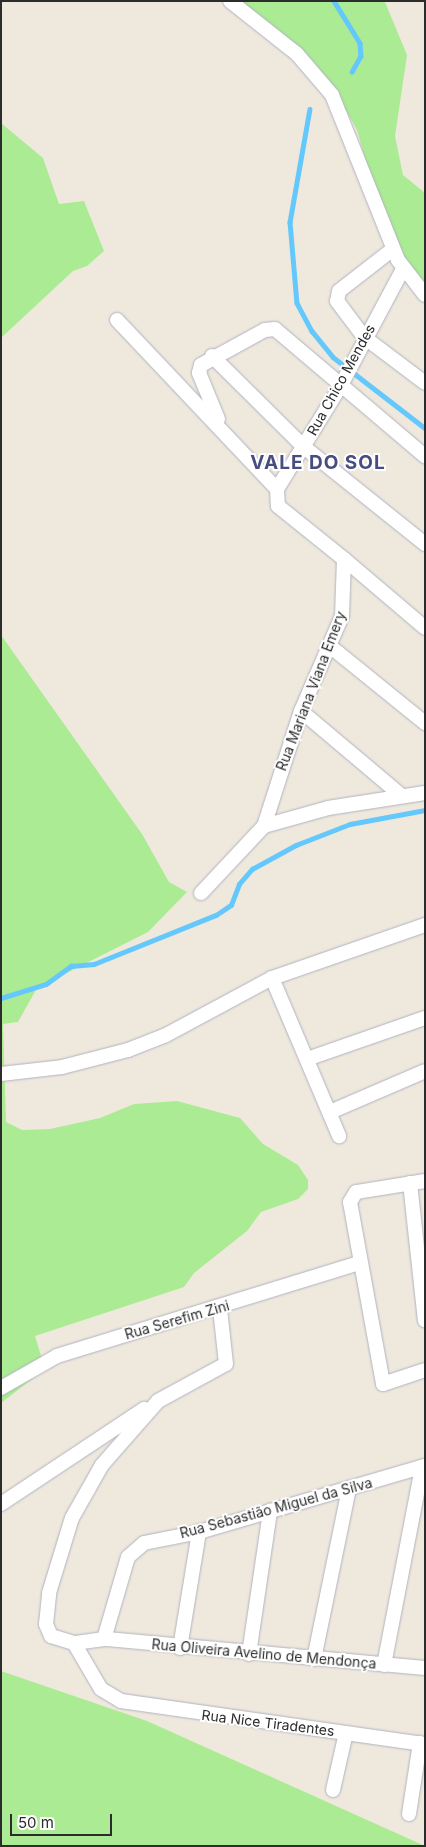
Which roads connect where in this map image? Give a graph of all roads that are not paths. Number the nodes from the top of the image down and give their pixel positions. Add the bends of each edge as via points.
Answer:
1 (230, 1) edge
2 (394, 249) junction
3 (403, 269) junction
4 (425, 295) edge
5 (117, 320) dead end
6 (364, 337) junction
7 (212, 356) junction
8 (342, 382) junction
9 (425, 383) edge
10 (222, 429) junction
11 (304, 447) junction
12 (425, 456) edge
13 (276, 489) junction
14 (425, 544) edge
15 (344, 559) junction
16 (425, 628) edge
17 (331, 647) junction
18 (301, 711) junction
19 (425, 723) edge
20 (425, 794) edge
21 (402, 796) junction
22 (264, 826) junction
23 (201, 893) dead end
24 (425, 925) edge
25 (272, 978) junction
26 (425, 1018) edge
27 (307, 1059) junction
28 (425, 1070) edge
29 (1, 1074) edge
30 (330, 1112) junction
31 (339, 1136) dead end
32 (425, 1181) edge
33 (410, 1183) junction
34 (359, 1263) junction
35 (220, 1309) junction
36 (425, 1320) edge
37 (425, 1370) edge
38 (1, 1388) edge
39 (158, 1401) junction
40 (423, 1467) edge
41 (349, 1489) junction
42 (1, 1504) edge
43 (270, 1511) junction
44 (198, 1532) junction
45 (104, 1639) junction
46 (74, 1643) junction
47 (180, 1648) junction
48 (249, 1654) junction
49 (314, 1659) junction
50 (384, 1665) junction
51 (425, 1668) edge
52 (346, 1732) junction
53 (423, 1744) edge
54 (333, 1790) dead end
55 (409, 1814) dead end

1 - 2 street via 297,54 332,95
2 - 3 street
2 - 6 street via 337,296 339,308
3 - 4 street
3 - 6 street, Rua Chico Mendes
5 - 10 street
6 - 8 street, Rua Chico Mendes
6 - 9 street
7 - 8 street via 264,330 280,331
7 - 10 street via 199,374
7 - 11 street
8 - 11 street, Rua Chico Mendes
8 - 12 street
10 - 13 street
11 - 13 street, Rua Chico Mendes
11 - 14 street
13 - 15 street via 278,506
15 - 16 street
15 - 17 street, Rua Mariana Viana Emery via 344,602
17 - 18 street, Rua Mariana Viana Emery
17 - 19 street
18 - 21 street
18 - 22 street, Rua Mariana Viana Emery
20 - 21 street
21 - 22 street via 312,811
22 - 23 street
24 - 25 street
25 - 27 street
25 - 29 street via 173,1031 128,1050 62,1067
26 - 27 street
27 - 30 street
28 - 30 street
30 - 31 street
32 - 33 street
33 - 34 street via 356,1192 350,1202
33 - 36 street
34 - 35 street, Rua Serefim Zini
34 - 37 street via 382,1381 388,1385
35 - 38 street, Rua Serefim Zini via 57,1356
35 - 39 street via 226,1364
39 - 42 street
39 - 46 street via 102,1465 65,1536 46,1624 51,1636
40 - 41 street, Rua Sebastião Miguel da Silva
40 - 50 street
41 - 43 street, Rua Sebastião Miguel da Silva
41 - 49 street
43 - 44 street, Rua Sebastião Miguel da Silva
43 - 48 street
44 - 45 street, Rua Sebastião Miguel da Silva via 135,1548 119,1581
44 - 47 street
45 - 46 street, Rua Oliveira Avelino de Mendonça
45 - 47 street, Rua Oliveira Avelino de Mendonça
46 - 52 street, Rua Nice Tiradentes via 101,1689 113,1698
47 - 48 street, Rua Oliveira Avelino de Mendonça
48 - 49 street, Rua Oliveira Avelino de Mendonça
49 - 50 street, Rua Oliveira Avelino de Mendonça
50 - 51 street, Rua Oliveira Avelino de Mendonça
52 - 53 street, Rua Nice Tiradentes
52 - 54 street
53 - 55 street

